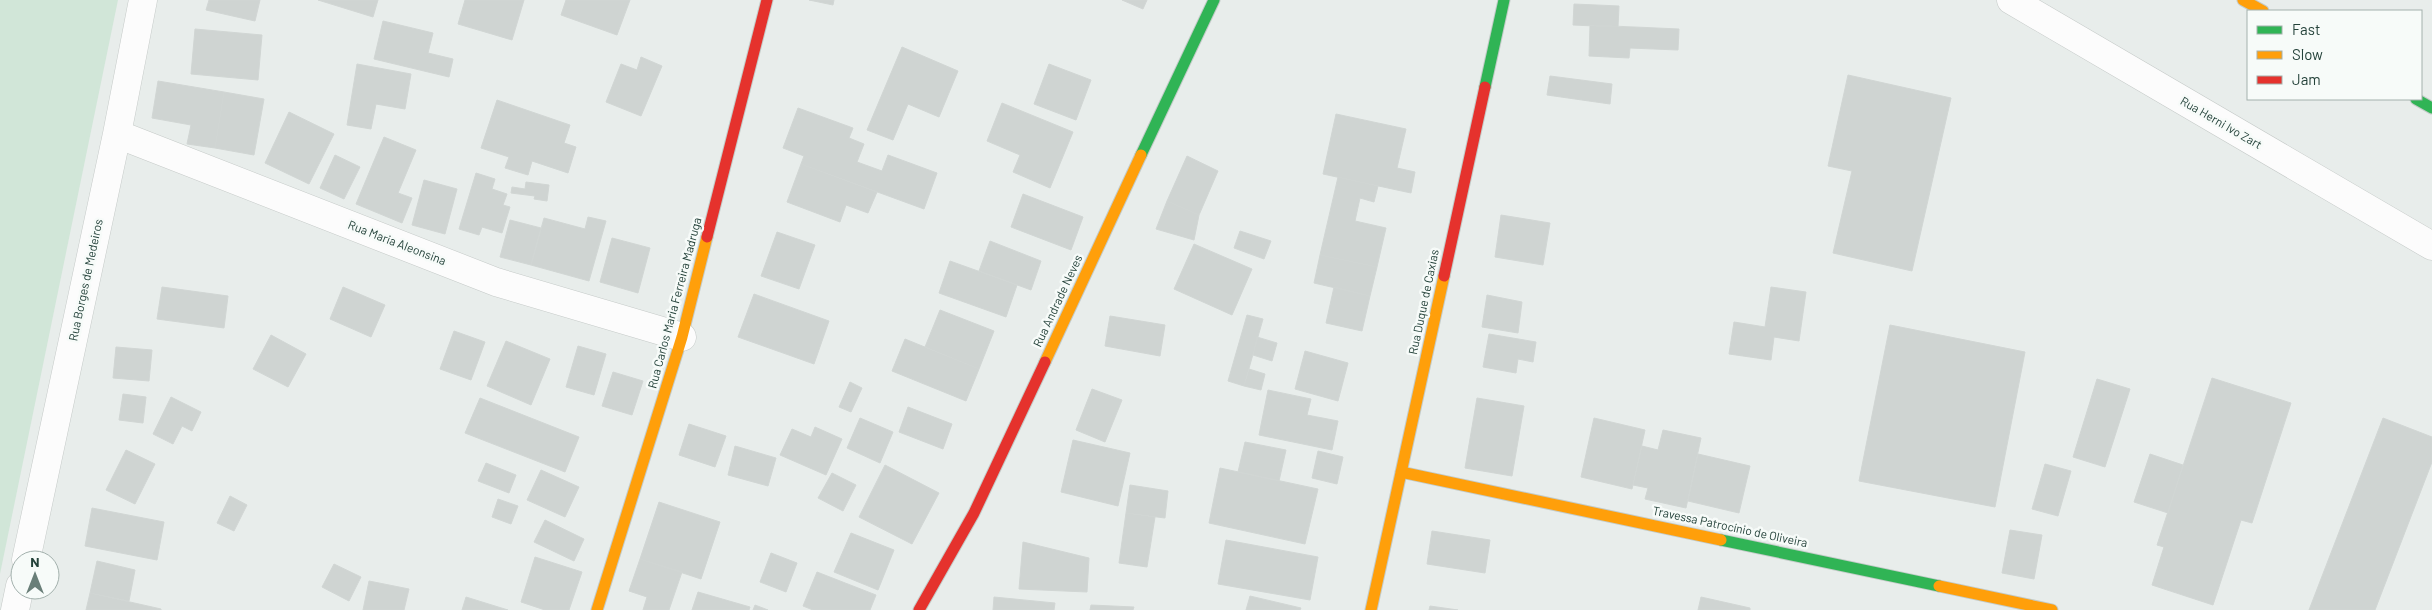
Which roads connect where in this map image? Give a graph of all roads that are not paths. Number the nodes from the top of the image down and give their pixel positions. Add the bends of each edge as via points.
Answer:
1 (142, 0) edge
2 (767, 0) edge
3 (1214, 0) edge
4 (1504, 0) edge
5 (2011, 0) edge
6 (2243, 0) edge
7 (2261, 10) edge
8 (2418, 100) edge
9 (2432, 108) edge
10 (117, 134) junction
11 (2432, 246) edge
12 (682, 337) junction
13 (1401, 472) junction
14 (28, 550) edge
15 (2004, 604) edge
16 (597, 610) edge
17 (920, 610) edge
18 (1371, 610) edge
19 (2052, 610) edge

1 - 10 street, Rua Borges de Medeiros
2 - 12 main road, Rua Carlos Maria Ferreira Madruga
3 - 17 main road, Rua Andrade Neves via 974,513
4 - 13 main road, Rua Duque de Caxias
5 - 11 street, Rua Herni Ivo Zart
6 - 7 main road
8 - 9 main road
10 - 12 street, Rua Maria Aleonsina via 496,282
10 - 14 street, Rua Borges de Medeiros
12 - 16 main road, Rua Carlos Maria Ferreira Madruga
13 - 15 main road, Travessa Patrocínio de Oliveira
13 - 18 main road, Rua Duque de Caxias
15 - 19 main road, Travessa Patrocínio de Oliveira

